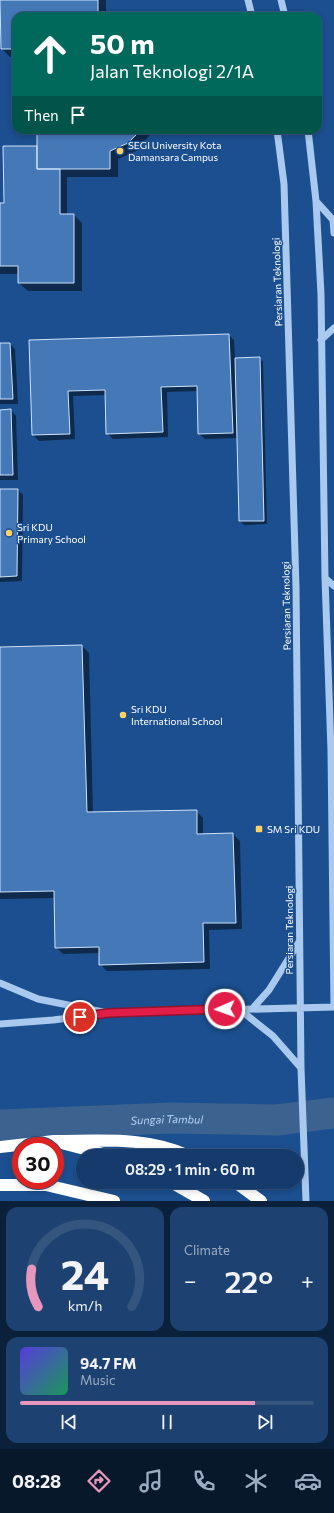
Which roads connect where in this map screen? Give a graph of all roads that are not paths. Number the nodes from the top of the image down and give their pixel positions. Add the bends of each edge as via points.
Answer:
1 (248, 0) edge
2 (281, 0) edge
3 (251, 12) edge
4 (284, 12) edge
5 (278, 134) edge
6 (308, 134) edge
7 (316, 201) junction
8 (334, 233) edge
9 (334, 328) edge
10 (321, 340) junction
11 (325, 578) junction
12 (334, 586) edge
13 (333, 751) edge
14 (299, 942) junction
15 (334, 952) edge
16 (0, 983) edge
17 (334, 1007) edge
18 (253, 1008) junction
19 (300, 1008) junction
20 (239, 1009) junction
21 (108, 1013) junction
22 (0, 1024) edge
23 (301, 1068) junction
24 (64, 1142) edge
25 (64, 1144) edge
26 (12, 1146) edge
27 (0, 1147) edge
28 (82, 1149) edge
29 (170, 1149) edge
30 (0, 1185) edge
31 (183, 1189) edge
32 (245, 1189) edge
33 (114, 1201) edge
34 (204, 1201) edge
35 (261, 1201) edge
36 (306, 1201) edge

1 - 3 street
2 - 4 street
5 - 14 street, Persiaran Teknologi via 284,184 296,571
6 - 7 street
7 - 8 street via 333,220
7 - 10 street
9 - 10 street
10 - 11 street
11 - 12 street
11 - 13 street
13 - 15 street
14 - 18 street via 268,990
14 - 19 street, Persiaran Teknologi
15 - 17 street
16 - 21 street via 38,999
17 - 19 street
18 - 19 street
18 - 20 street
19 - 23 street, Persiaran Teknologi
20 - 21 street
20 - 23 street via 273,1036
21 - 22 street
23 - 36 street, Persiaran Teknologi
24 - 29 highway via 137,1141
25 - 28 highway
26 - 27 highway
30 - 33 highway via 46,1185
31 - 34 highway
32 - 35 highway

